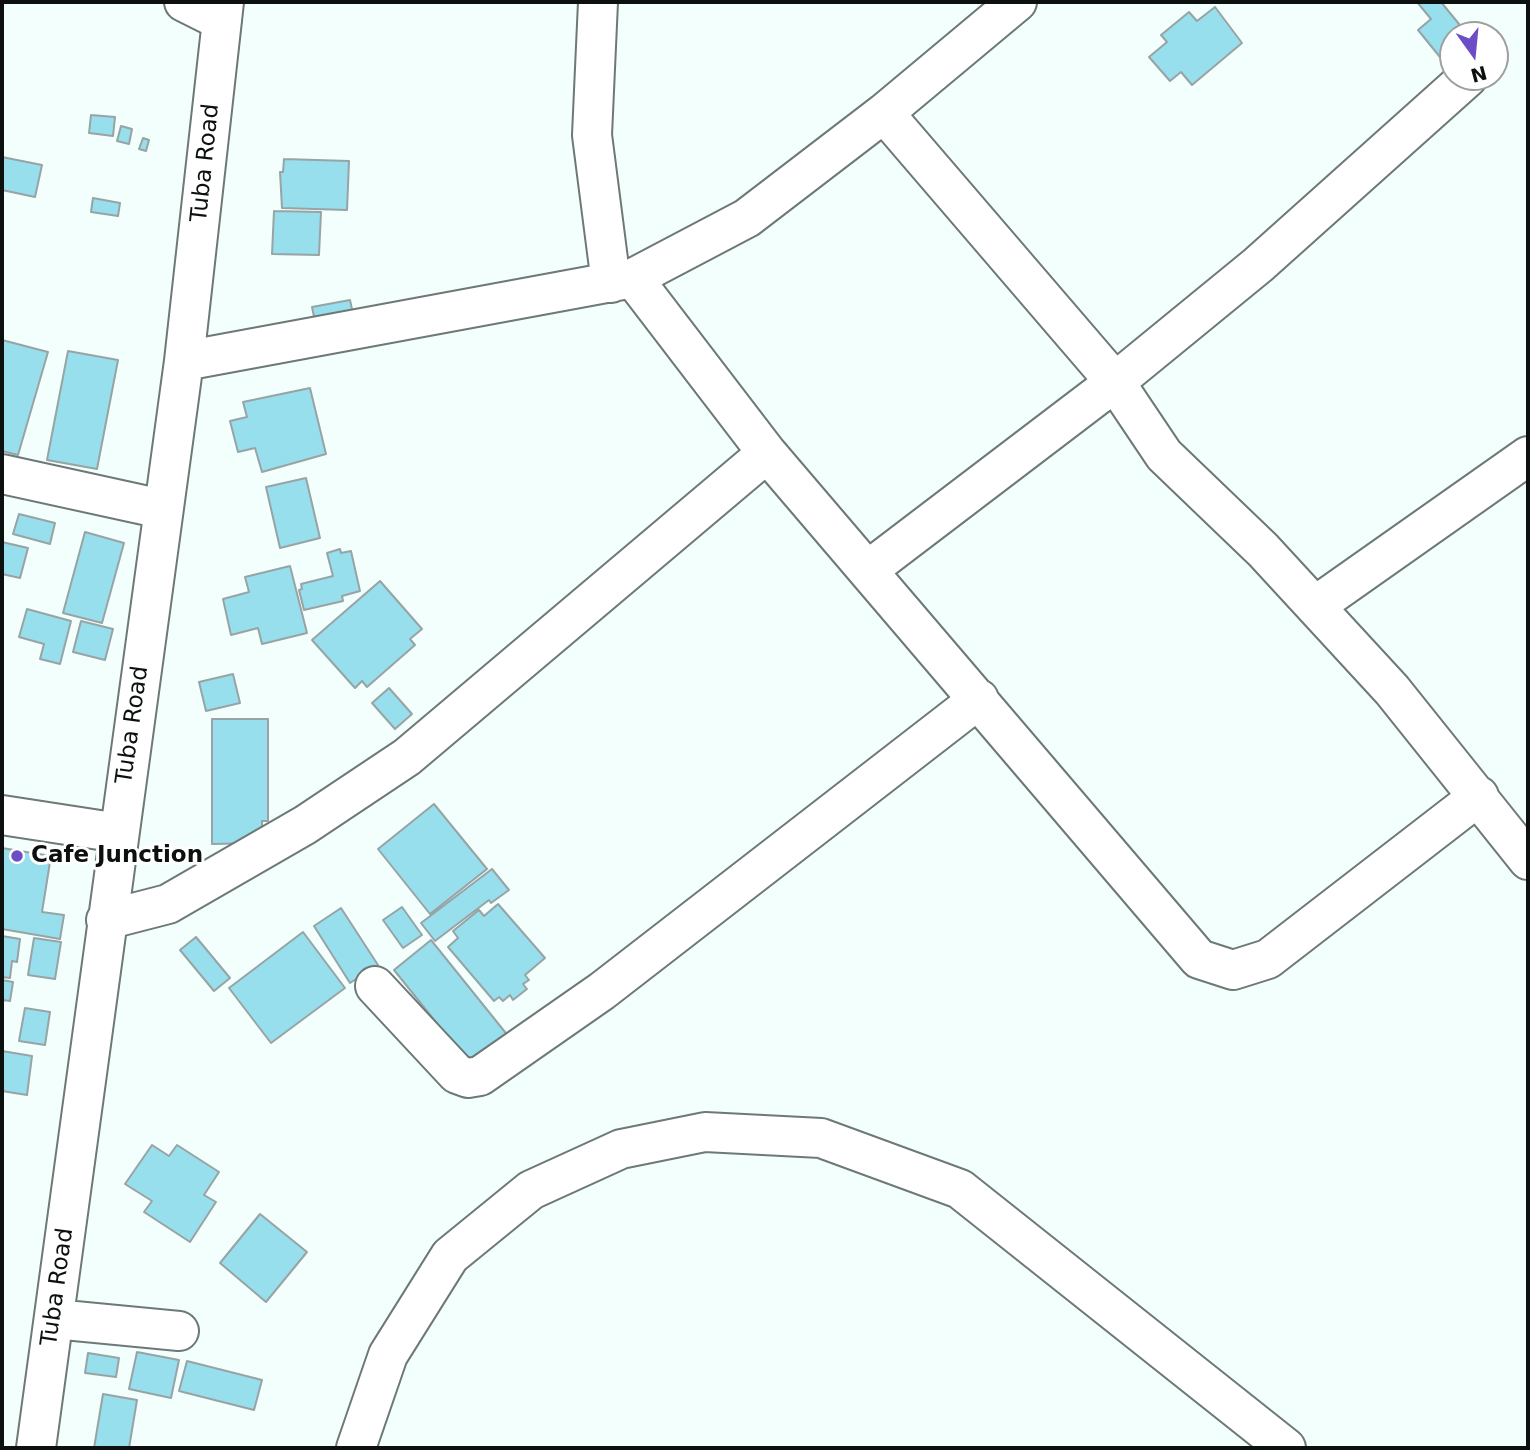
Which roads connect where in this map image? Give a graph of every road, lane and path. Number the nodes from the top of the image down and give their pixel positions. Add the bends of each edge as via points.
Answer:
1 (184, 2) edge
2 (598, 2) edge
3 (1017, 2) edge
4 (223, 11) edge
5 (1452, 91) edge
6 (884, 113) junction
7 (622, 280) junction
8 (184, 361) junction
9 (1115, 382) junction
10 (767, 453) junction
11 (1528, 456) edge
12 (2, 474) edge
13 (162, 509) junction
14 (868, 570) junction
15 (1315, 606) junction
16 (979, 699) junction
17 (1479, 796) junction
18 (2, 815) edge
19 (119, 833) junction
20 (1528, 860) edge
21 (106, 920) junction
22 (375, 986) dead end
23 (54, 1319) junction
24 (179, 1331) dead end
25 (363, 1446) edge
26 (36, 1448) edge
27 (1286, 1448) edge

1 - 4 street
2 - 7 street via 592,135
3 - 6 street
4 - 8 street, Tuba Road
5 - 9 street via 1258,265
6 - 7 street via 747,218
6 - 9 street
7 - 8 street
7 - 10 street
8 - 13 street, Tuba Road
9 - 14 street
9 - 15 street via 1164,455
10 - 14 street
10 - 21 street via 407,757 305,825 168,904
11 - 15 street
12 - 13 street
13 - 19 street, Tuba Road
14 - 16 street
15 - 17 street
16 - 17 street via 1199,959 1233,970 1268,960
16 - 22 street via 602,991 480,1076 457,1074
17 - 20 street
18 - 19 street
19 - 21 street, Tuba Road
21 - 23 street, Tuba Road
23 - 24 street
23 - 26 street, Tuba Road
25 - 27 street via 388,1355 450,1256 531,1190 621,1149 705,1132 821,1138 960,1189

